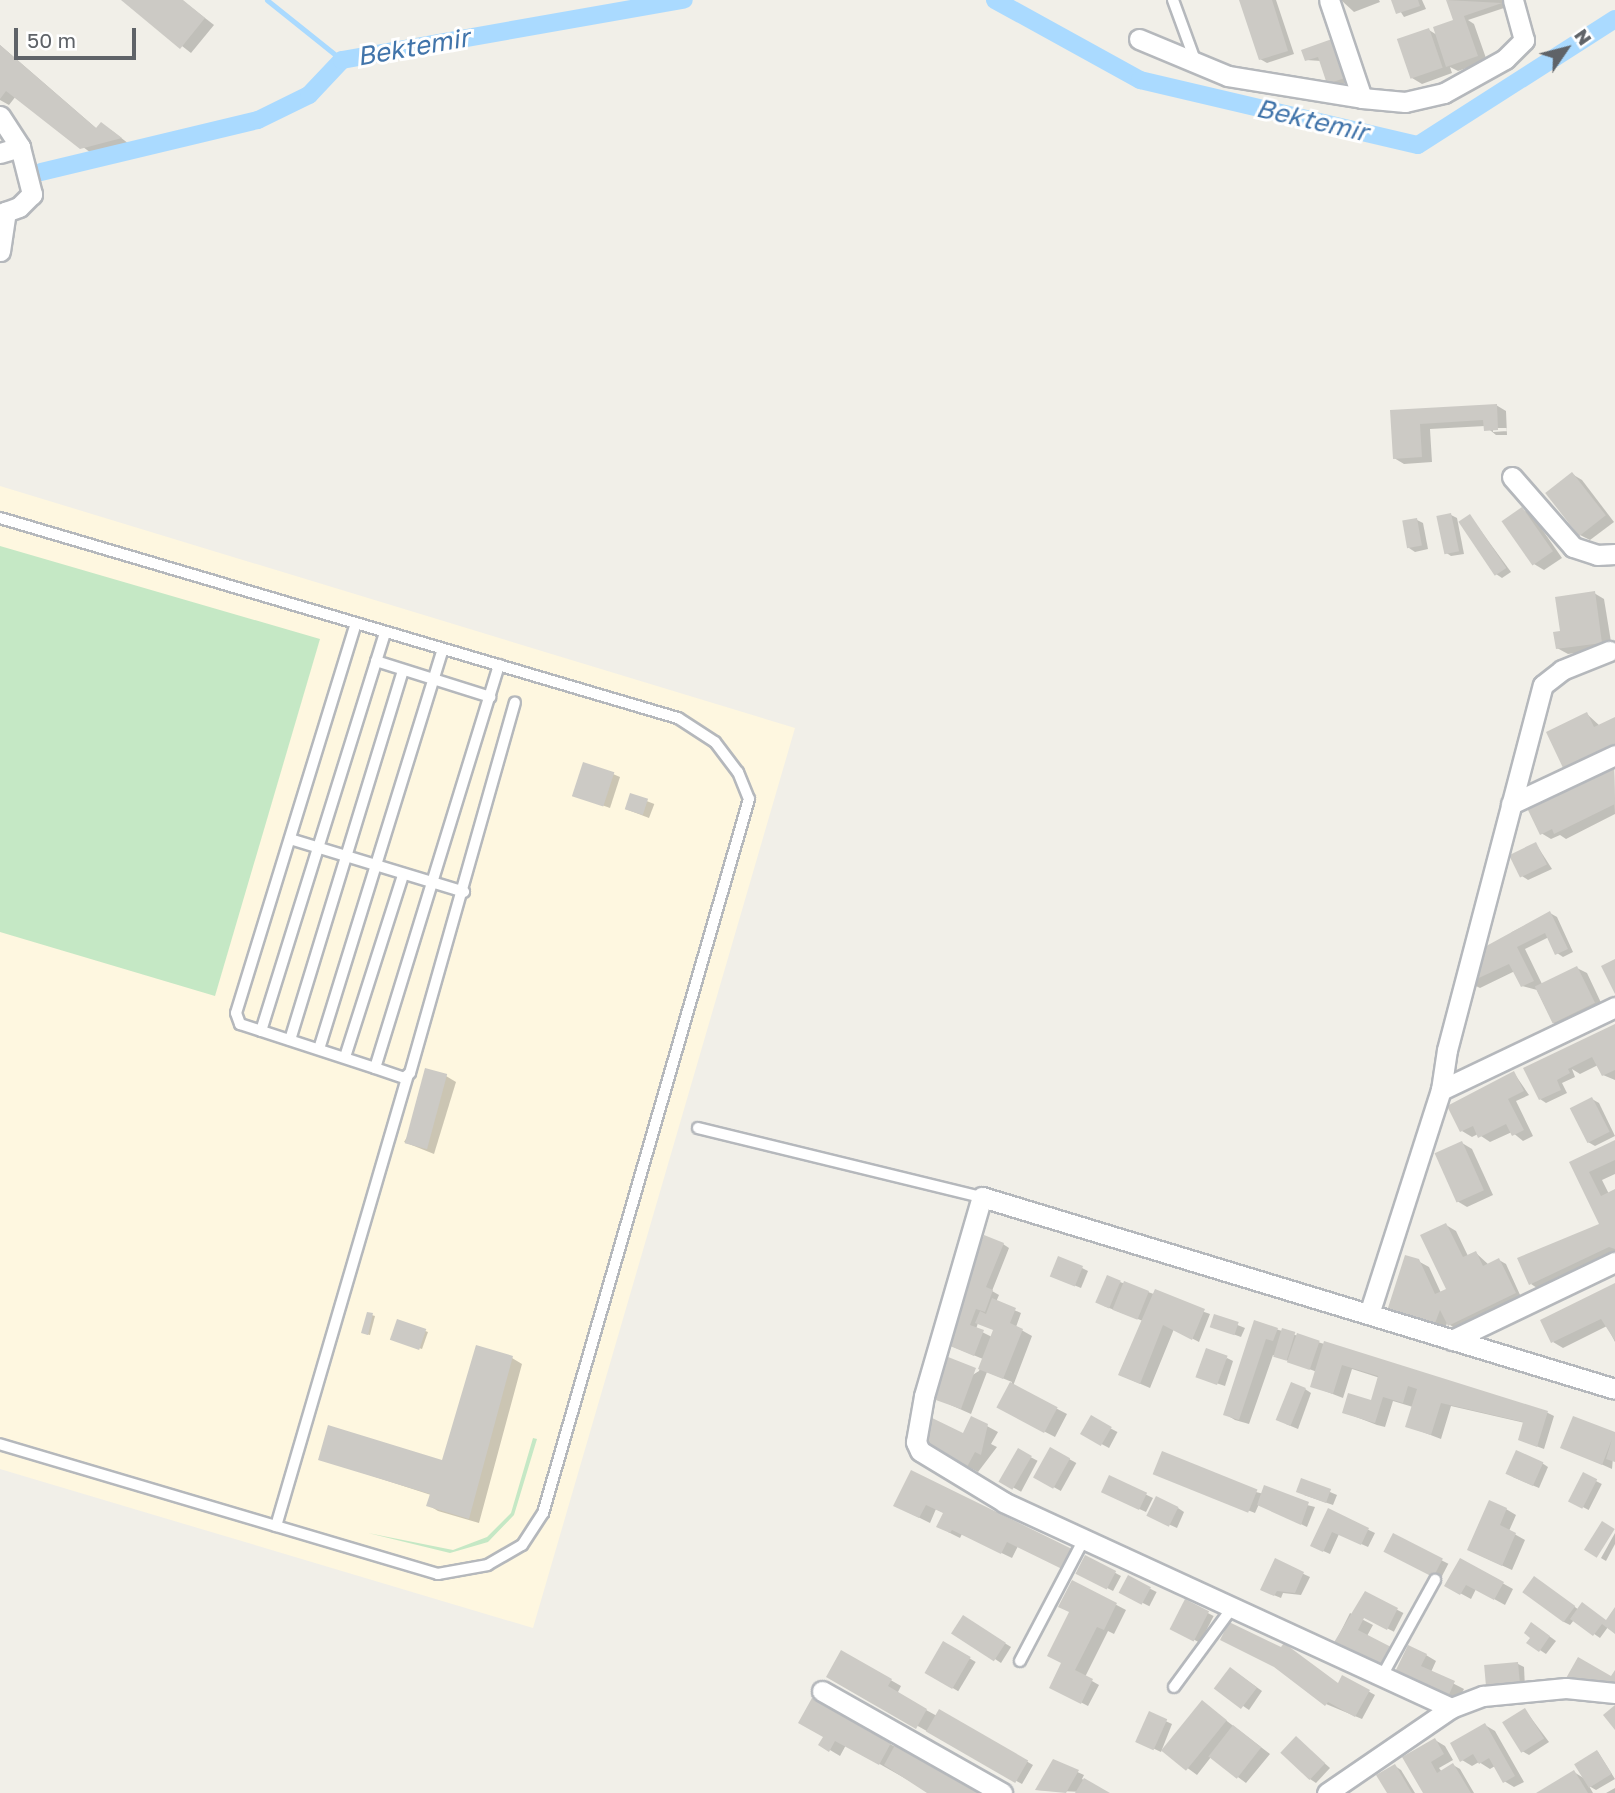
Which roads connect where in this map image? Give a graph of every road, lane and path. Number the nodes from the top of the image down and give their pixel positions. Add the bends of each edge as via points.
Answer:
1 (1173, 0) edge
2 (1329, 0) edge
3 (1513, 0) edge
4 (1139, 40) dead end
5 (1195, 61) junction
6 (1362, 99) junction
7 (0, 116) edge
8 (20, 147) junction
9 (0, 153) edge
10 (3, 213) edge
11 (0, 251) edge
12 (1512, 477) dead end
13 (0, 518) edge
14 (1615, 554) edge
15 (356, 623) junction
16 (385, 634) junction
17 (442, 651) junction
18 (1609, 651) dead end
19 (376, 661) junction
20 (499, 665) junction
21 (403, 671) junction
22 (435, 679) junction
23 (490, 697) junction
24 (515, 703) dead end
25 (1615, 755) edge
26 (1511, 804) junction
27 (290, 839) junction
28 (318, 848) junction
29 (346, 857) junction
30 (376, 866) junction
31 (403, 875) junction
32 (432, 883) junction
33 (464, 892) junction
34 (1615, 1007) edge
35 (261, 1031) junction
36 (290, 1040) junction
37 (319, 1049) junction
38 (345, 1057) junction
39 (375, 1068) junction
40 (408, 1076) junction
41 (1441, 1090) junction
42 (698, 1128) dead end
43 (982, 1197) junction
44 (1615, 1262) edge
45 (1369, 1314) junction
46 (1452, 1340) junction
47 (1615, 1389) edge
48 (0, 1444) edge
49 (276, 1526) junction
50 (1084, 1539) junction
51 (1435, 1580) dead end
52 (1232, 1608) junction
53 (1020, 1661) dead end
54 (1381, 1676) junction
55 (1174, 1687) dead end
56 (822, 1692) dead end
57 (1615, 1693) edge
58 (1451, 1709) junction
59 (1002, 1793) edge
60 (1327, 1793) edge

1 - 5 lane
2 - 6 street
3 - 6 street via 1524,40 1506,59 1444,93 1405,102
4 - 5 street
5 - 6 street via 1228,75
7 - 8 street
8 - 9 street
8 - 10 street via 32,194 28,201
10 - 11 street
12 - 14 street via 1573,547 1597,555
13 - 15 lane
15 - 16 lane
15 - 27 lane
16 - 17 lane
16 - 19 lane
17 - 20 lane
17 - 22 lane
18 - 26 street via 1562,670 1543,685
19 - 21 lane
19 - 28 lane
20 - 23 lane
20 - 49 lane via 678,719 715,742 738,772 749,799 536,1530 506,1557 448,1574
21 - 22 lane
21 - 29 lane
22 - 23 lane
22 - 30 lane
23 - 32 lane
24 - 33 lane
25 - 26 street
26 - 41 street via 1447,1049
27 - 28 lane
27 - 35 lane via 236,1013 240,1024
28 - 29 lane
28 - 35 lane
29 - 30 lane
29 - 36 lane
30 - 31 lane
30 - 37 lane
31 - 32 lane
31 - 38 lane
32 - 33 lane
32 - 39 lane
33 - 40 lane
34 - 41 street
35 - 36 lane
36 - 37 lane
37 - 38 lane
38 - 39 lane
39 - 40 lane
40 - 49 lane
41 - 45 street
42 - 43 lane
43 - 45 street
43 - 50 street via 923,1396 916,1442 929,1458 1004,1502
44 - 46 street
45 - 46 street
46 - 47 street
48 - 49 lane
50 - 52 street
50 - 53 lane
51 - 54 lane
52 - 54 street
52 - 55 lane
54 - 58 street
56 - 59 street
57 - 58 street via 1552,1690 1483,1696
58 - 60 street

